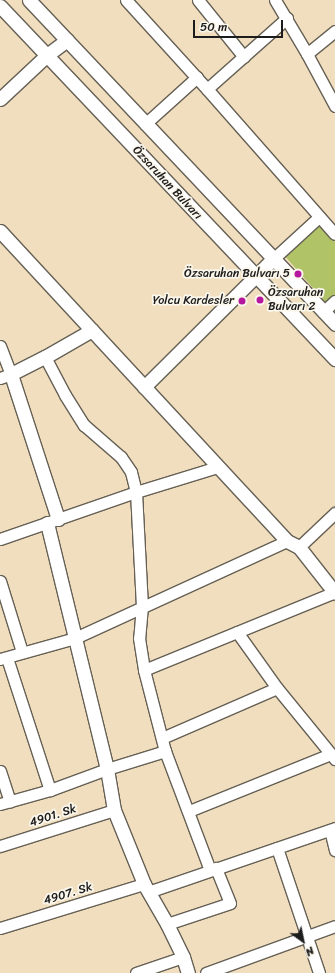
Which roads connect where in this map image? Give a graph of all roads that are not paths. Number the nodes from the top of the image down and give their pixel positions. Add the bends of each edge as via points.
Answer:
1 (29, 0) edge
2 (126, 0) edge
3 (198, 0) edge
4 (275, 0) edge
5 (0, 6) edge
6 (287, 18) junction
7 (335, 31) edge
8 (67, 40) junction
9 (306, 54) junction
10 (47, 55) junction
11 (244, 57) junction
12 (197, 77) junction
13 (207, 89) junction
14 (0, 99) edge
15 (335, 106) edge
16 (145, 124) junction
17 (319, 217) junction
18 (0, 231) edge
19 (335, 234) edge
20 (272, 260) junction
21 (255, 276) junction
22 (335, 301) edge
23 (324, 312) junction
24 (335, 324) edge
25 (92, 330) junction
26 (0, 346) edge
27 (45, 357) junction
28 (335, 359) edge
29 (6, 376) edge
30 (144, 387) junction
31 (218, 467) junction
32 (136, 492) junction
33 (335, 513) edge
34 (53, 521) junction
35 (0, 539) edge
36 (287, 541) junction
37 (299, 547) junction
38 (0, 581) edge
39 (335, 593) edge
40 (142, 606) junction
41 (237, 632) junction
42 (75, 638) junction
43 (22, 652) junction
44 (4, 658) edge
45 (144, 670) junction
46 (276, 688) junction
47 (162, 738) junction
48 (165, 751) junction
49 (333, 756) edge
50 (107, 769) junction
51 (0, 772) edge
52 (50, 790) junction
53 (5, 803) edge
54 (114, 810) junction
55 (188, 811) junction
56 (332, 829) edge
57 (0, 846) edge
58 (277, 848) junction
59 (335, 850) edge
60 (213, 869) junction
61 (146, 888) junction
62 (167, 924) junction
63 (335, 926) edge
64 (0, 928) edge
65 (306, 937) junction
66 (182, 957) junction
67 (136, 973) edge
68 (188, 973) edge
69 (206, 973) edge
70 (319, 973) edge

1 - 8 street, Özsaruhan Bulvarı
2 - 12 street
3 - 11 street
4 - 6 street
5 - 10 street, Özsaruhan Bulvarı
6 - 9 street
6 - 11 street
7 - 9 street
8 - 10 street
8 - 16 street, Özsaruhan Bulvarı
9 - 15 street
10 - 14 street
10 - 21 street, Özsaruhan Bulvarı
11 - 13 street
12 - 13 street
12 - 16 street
13 - 17 street
16 - 20 street, Özsaruhan Bulvarı
17 - 19 street
17 - 20 street
18 - 25 street
20 - 21 street
20 - 23 street, Özsaruhan Bulvarı
21 - 28 street, Özsaruhan Bulvarı
21 - 30 street
22 - 23 street
23 - 24 street, Özsaruhan Bulvarı
25 - 27 street
25 - 30 street
26 - 29 street
27 - 29 street
27 - 32 street via 84,425 121,457 131,472
29 - 34 street
30 - 31 street
31 - 32 street
31 - 36 street
32 - 34 street
32 - 40 street
33 - 37 street
34 - 35 street
34 - 42 street
36 - 37 street
36 - 40 street
37 - 39 street
38 - 43 street
39 - 41 street
40 - 42 street
40 - 45 street via 139,638
41 - 45 street
41 - 46 street
42 - 43 street
42 - 50 street
43 - 44 street
44 - 52 street
45 - 47 street
46 - 47 street
46 - 49 street
47 - 48 street
48 - 50 street
48 - 55 street
49 - 55 street
50 - 52 street
50 - 54 street
51 - 53 street
52 - 53 street
54 - 57 street, 4901. Sk
54 - 61 street
55 - 60 street
56 - 58 street, 4907. Sk
56 - 59 street
58 - 60 street, 4907. Sk
58 - 65 street
60 - 61 street, 4907. Sk
60 - 62 street via 230,903
61 - 62 street
61 - 64 street, 4907. Sk
62 - 66 street
63 - 65 street
65 - 69 street
65 - 70 street
66 - 67 street
66 - 68 street

